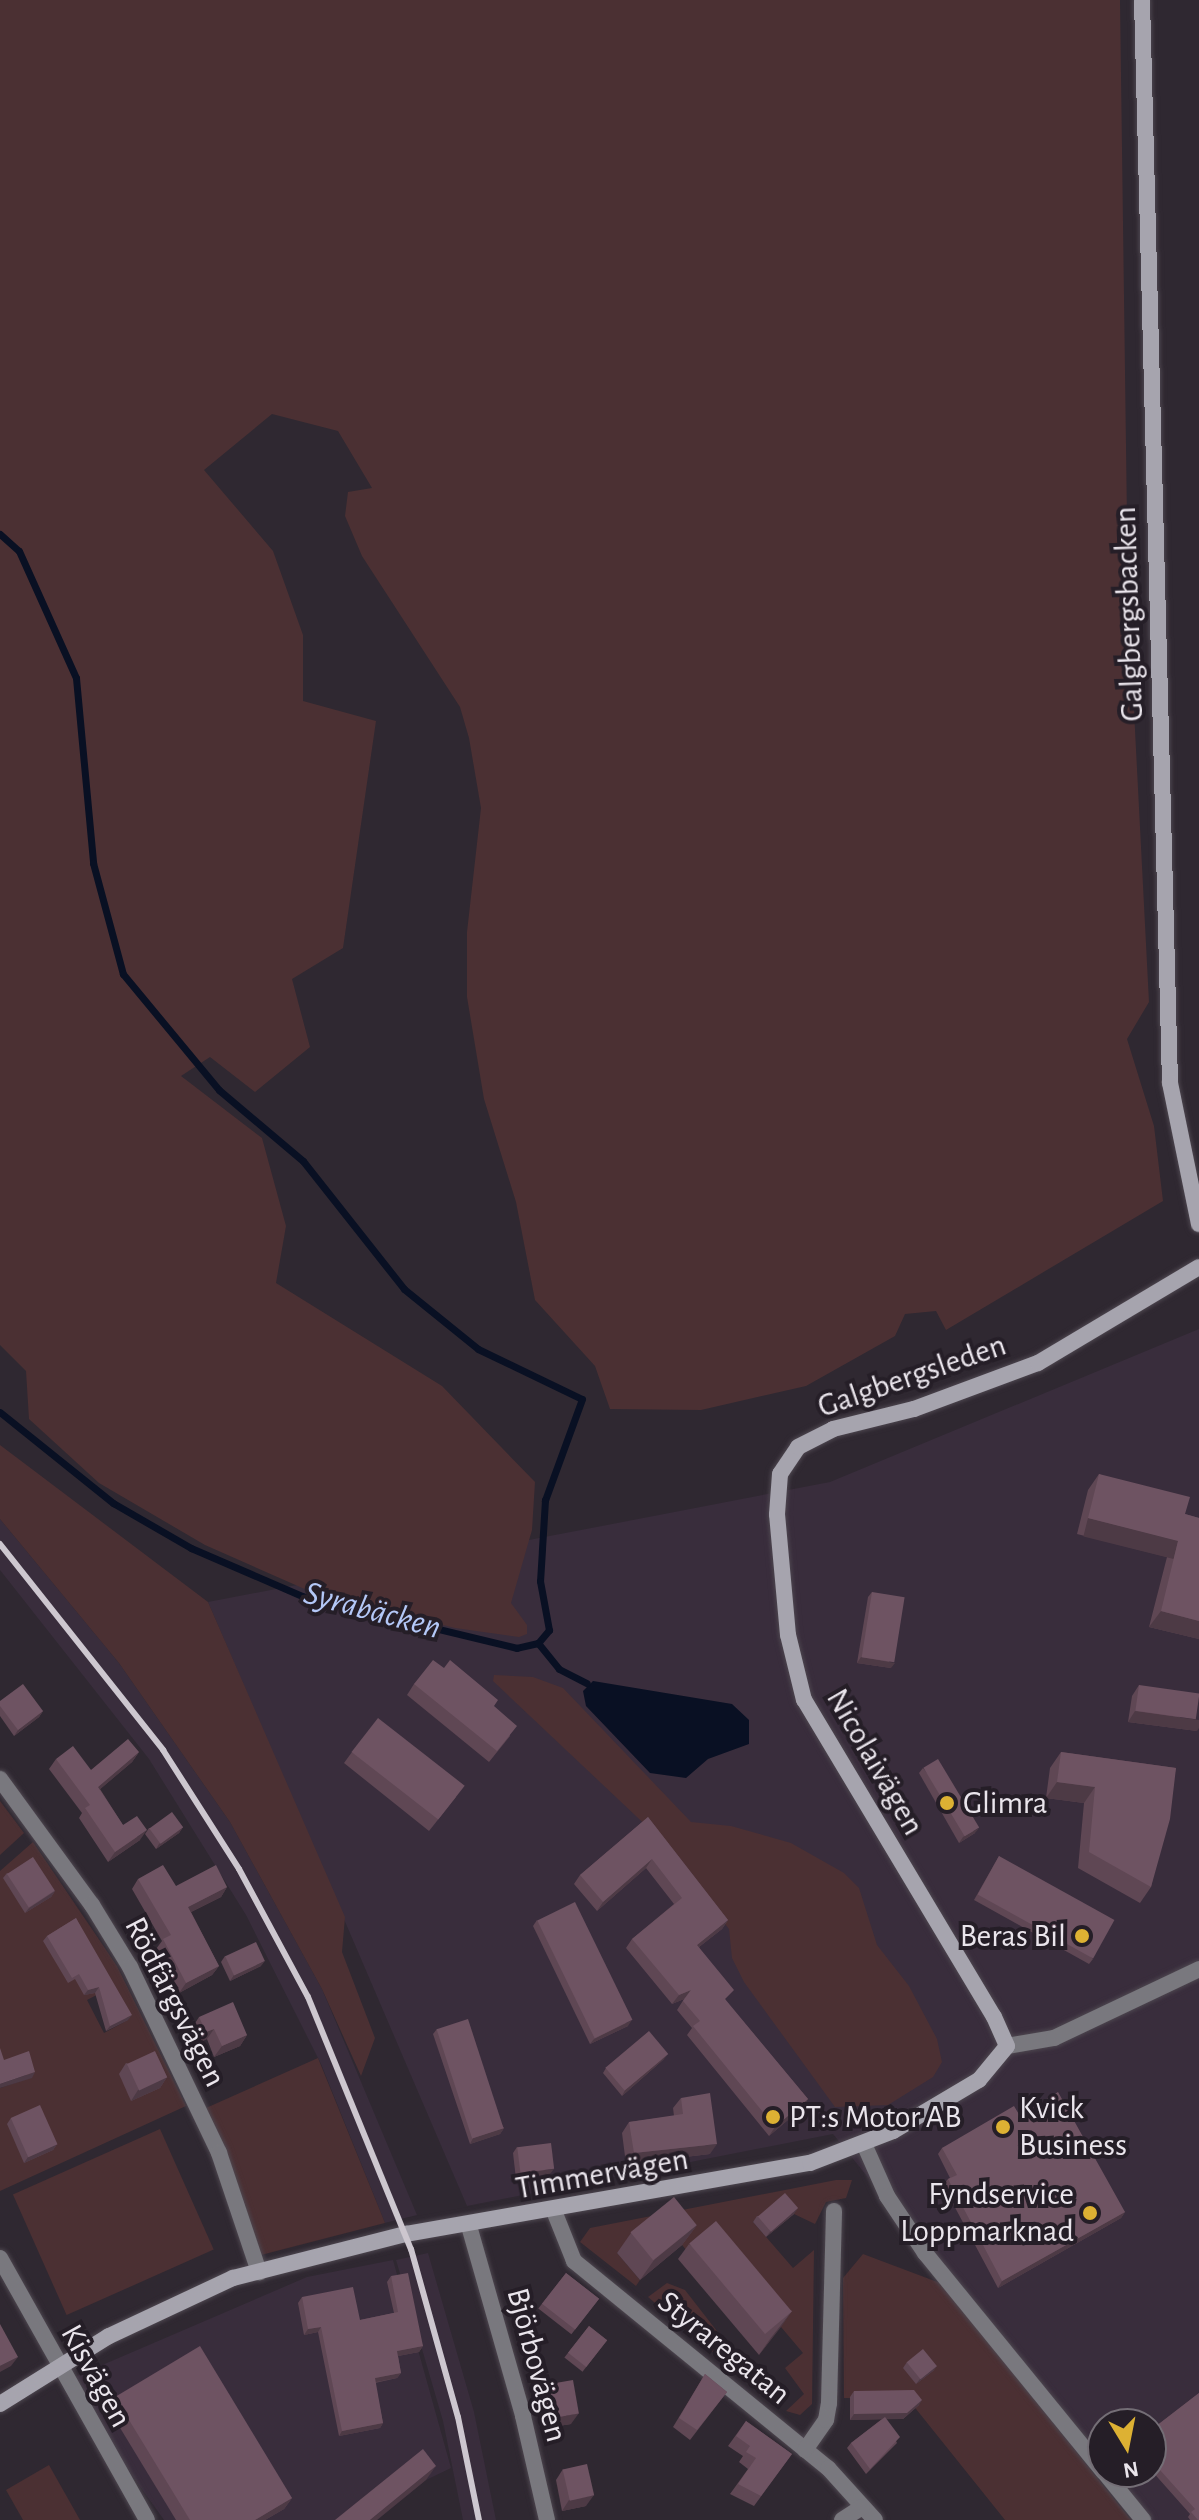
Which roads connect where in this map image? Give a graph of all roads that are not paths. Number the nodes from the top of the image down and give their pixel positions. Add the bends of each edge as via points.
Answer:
1 (1142, 0) edge
2 (1199, 1224) edge
3 (1199, 1267) edge
4 (780, 1478) joint
5 (0, 1779) edge
6 (1199, 1969) edge
7 (1007, 2046) junction
8 (864, 2144) junction
9 (554, 2211) junction
10 (834, 2211) dead end
11 (469, 2226) junction
12 (0, 2258) edge
13 (259, 2272) junction
14 (58, 2369) junction
15 (0, 2404) edge
16 (805, 2450) junction
17 (1087, 2452) edge
18 (1116, 2488) edge
19 (862, 2507) junction
20 (147, 2520) edge
21 (547, 2520) edge
22 (842, 2520) edge
23 (875, 2520) edge
24 (1143, 2520) edge

1 - 2 street, Galgbergsbacken via 1170,1083
3 - 4 street, Galgbergsleden via 1038,1363 914,1409 833,1429 798,1447
4 - 7 street, Nicolaivägen via 777,1514 788,1635 804,1700
5 - 13 street, Rödfärgsvägen via 92,1905 148,2000 219,2153
6 - 7 street via 1054,2038
7 - 8 street, Timmervägen via 976,2084
8 - 9 street, Timmervägen via 759,2175
8 - 17 street via 887,2196 925,2253
9 - 11 street, Timmervägen
9 - 16 street, Styraregatan via 574,2261
10 - 16 street via 829,2403 826,2420
11 - 13 street, Timmervägen via 406,2234
11 - 21 street, Björbovägen
12 - 14 street, Kisvägen
13 - 14 street, Timmervägen via 194,2294 109,2336
14 - 15 street, Timmervägen
14 - 20 street, Kisvägen
16 - 19 street, Styraregatan
18 - 24 street
19 - 22 street
19 - 23 street, Styraregatan

